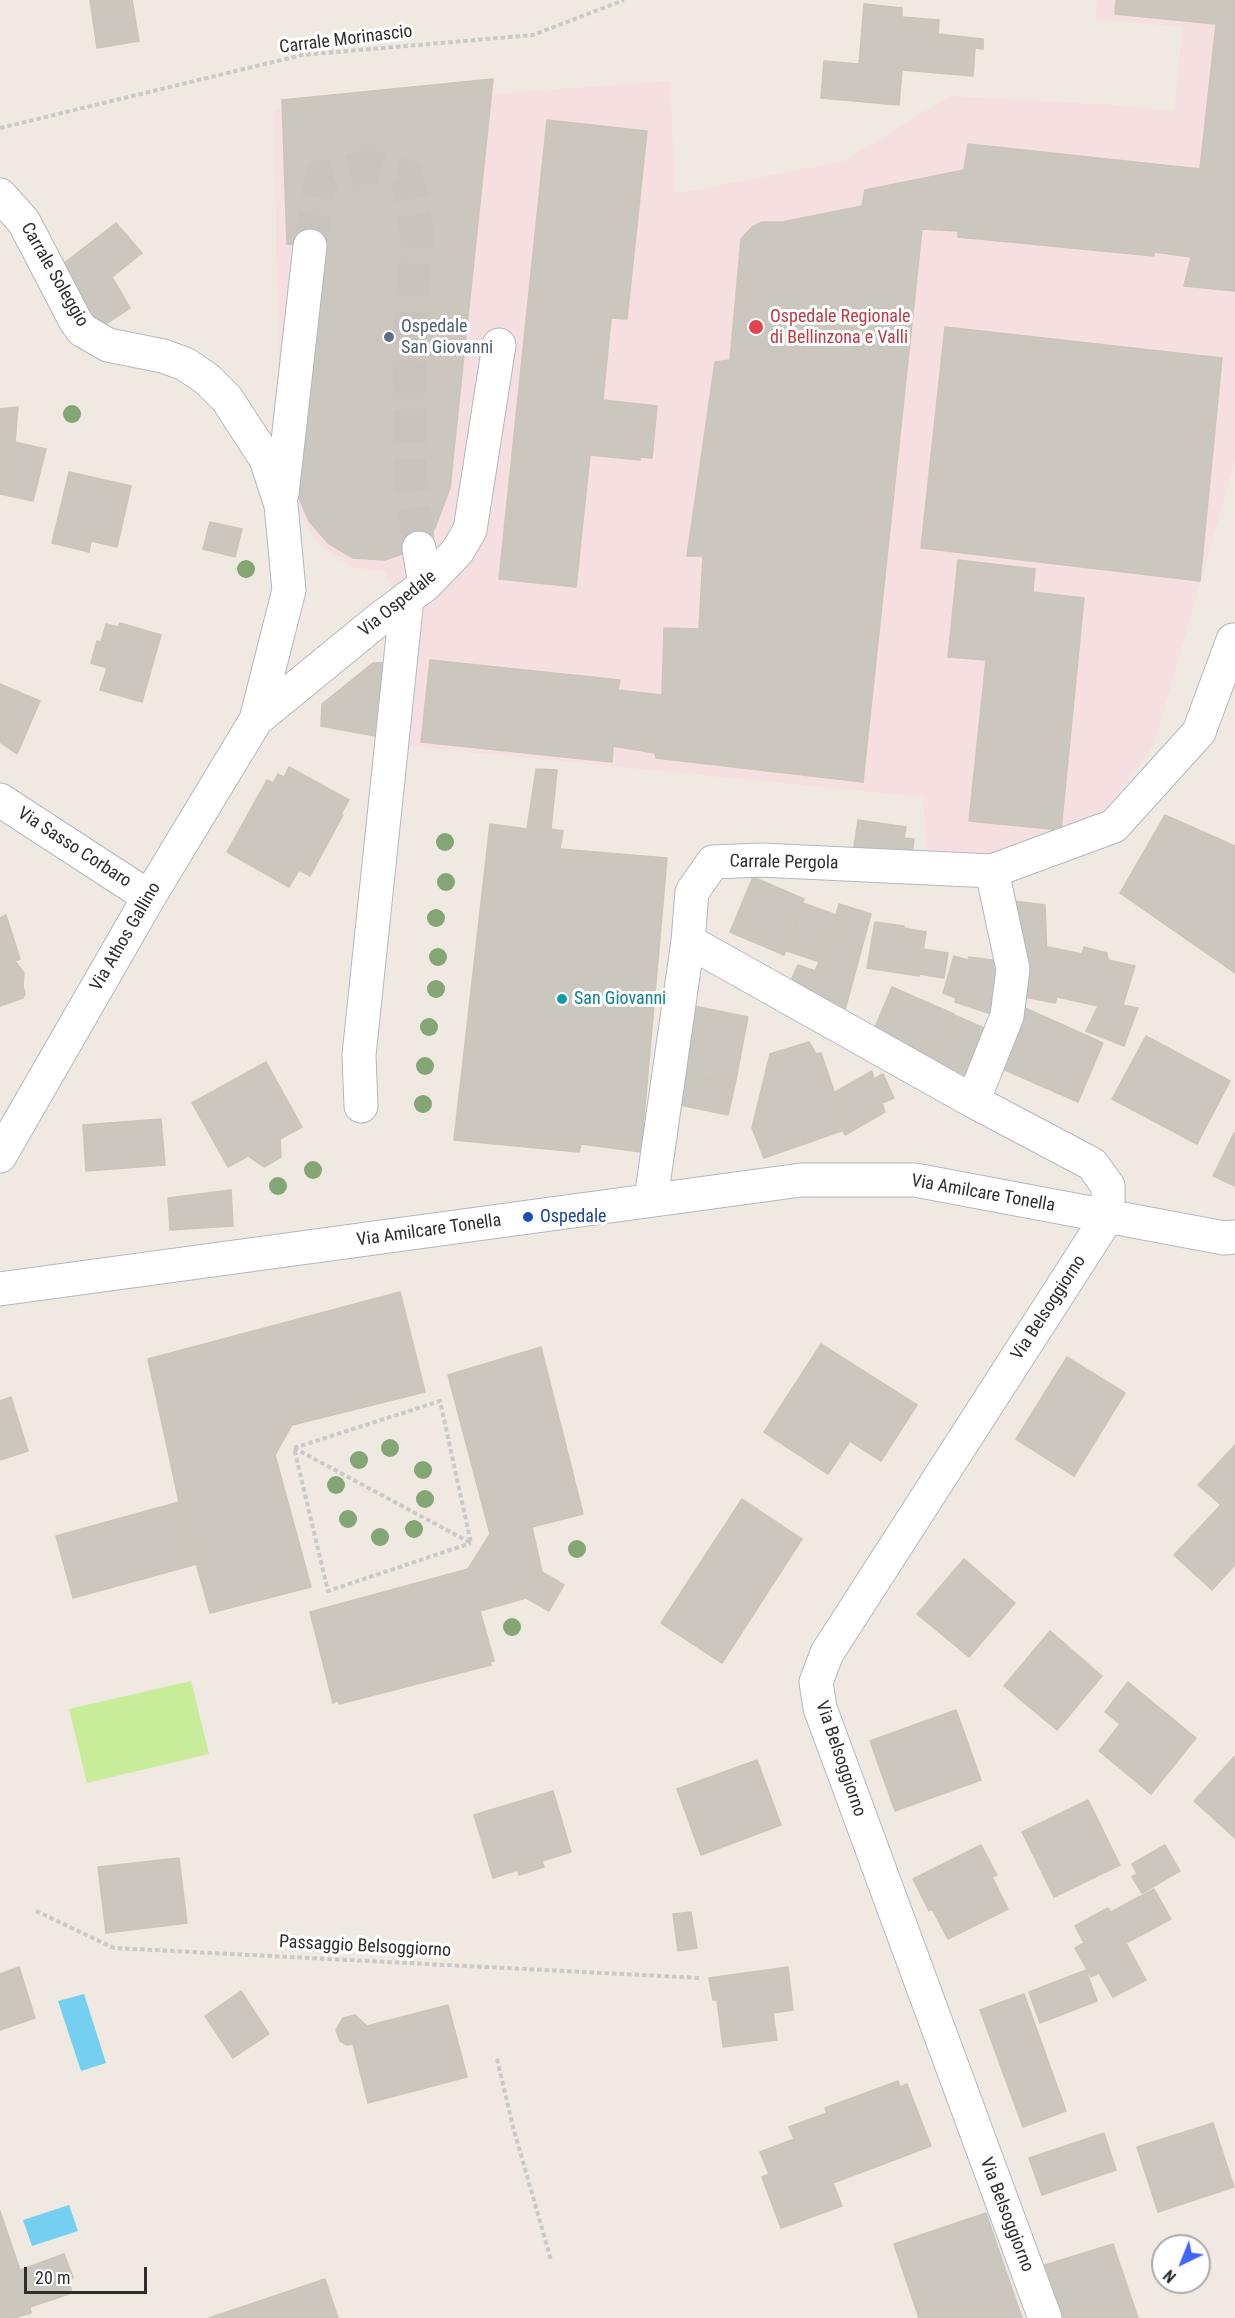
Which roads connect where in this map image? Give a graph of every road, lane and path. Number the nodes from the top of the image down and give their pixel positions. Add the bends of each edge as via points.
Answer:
1 (624, 0) edge
2 (0, 128) edge
3 (0, 195) edge
4 (310, 246) tunnel mouth
5 (499, 345) dead end
6 (281, 505) junction
7 (419, 548) tunnel mouth
8 (416, 592) junction
9 (1233, 640) dead end
10 (256, 720) junction
11 (0, 800) edge
12 (992, 871) junction
13 (149, 897) junction
14 (688, 941) junction
15 (973, 1101) junction
16 (361, 1106) dead end
17 (0, 1156) edge
18 (651, 1199) junction
19 (1108, 1216) junction
20 (1235, 1237) edge
21 (0, 1289) edge
22 (294, 1448) junction
23 (471, 1543) junction
24 (36, 1911) dead end
25 (701, 1978) dead end
26 (497, 2059) dead end
27 (551, 2260) dead end
28 (1045, 2318) edge

1 - 2 path, Carrale Morinascio via 533,35 302,55
3 - 6 street, Carrale Soleggio via 24,222 82,330 108,345 185,364 227,399 266,459
4 - 6 street
5 - 8 street, Via Ospedale via 470,530 457,552
6 - 10 street, Carrale Soleggio via 289,590
7 - 8 street
8 - 10 street, Via Ospedale
8 - 16 street via 359,1055
9 - 12 street via 1199,732 1114,826
10 - 13 street, Via Athos Gallino
11 - 13 street, Via Sasso Corbaro
12 - 14 street, Carrale Pergola via 760,860 713,862 692,892
12 - 15 street via 1013,969 1007,1016
13 - 17 street, Via Athos Gallino
14 - 15 street
14 - 18 street
15 - 19 street via 1092,1164 1108,1186
18 - 19 street, Via Amilcare Tonella via 801,1180 915,1180
18 - 21 street, Via Amilcare Tonella
19 - 20 street, Via Amilcare Tonella
19 - 28 street, Via Belsoggiorno via 827,1653 816,1682 820,1708
22 - 23 path
22 - 23 path via 328,1591
22 - 23 path via 440,1401
24 - 25 path, Passaggio Belsoggiorno via 114,1948
26 - 27 path

